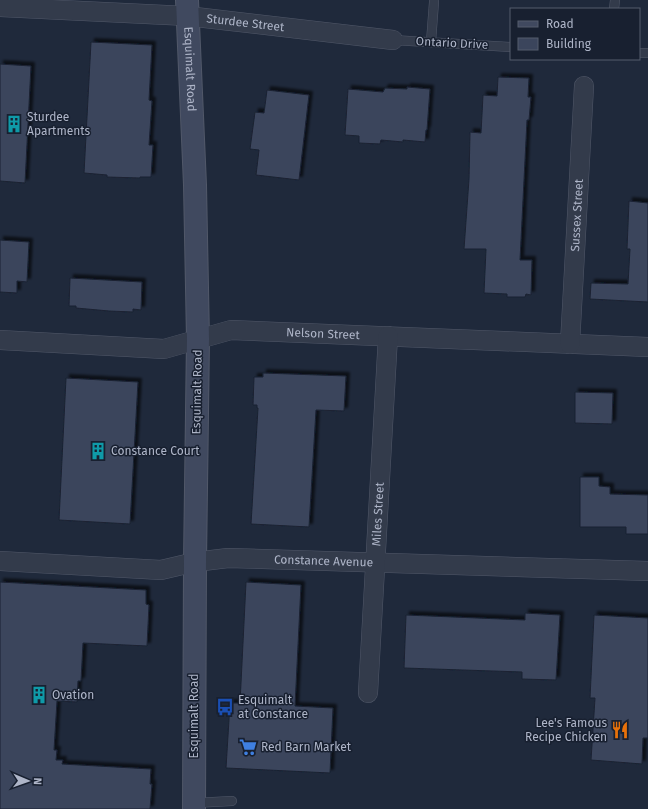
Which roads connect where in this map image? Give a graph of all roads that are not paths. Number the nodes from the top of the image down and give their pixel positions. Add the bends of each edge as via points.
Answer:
1 (434, 2) dead end
2 (0, 7) edge
3 (187, 8) edge
4 (393, 40) joint
5 (431, 42) junction
6 (510, 46) edge
7 (584, 86) dead end
8 (388, 336) junction
9 (198, 339) junction
10 (0, 340) edge
11 (570, 344) junction
12 (648, 347) edge
13 (0, 561) edge
14 (375, 561) junction
15 (195, 562) junction
16 (648, 571) edge
17 (368, 693) dead end
18 (232, 801) dead end
19 (194, 806) edge

1 - 5 lane
2 - 3 street, Sturdee Street
3 - 4 street, Sturdee Street
3 - 9 street, Esquimalt Road via 195,185
4 - 5 lane, Ontario Drive
5 - 6 lane, Ontario Drive
7 - 11 street, Sussex Street
8 - 9 street, Nelson Street via 231,330
8 - 11 street, Nelson Street
8 - 14 street, Miles Street
9 - 10 street, Nelson Street via 164,349
9 - 15 street, Esquimalt Road
11 - 12 street, Nelson Street
13 - 15 street, Constance Avenue via 161,570
14 - 15 street, Constance Avenue via 228,558
14 - 16 street, Constance Avenue
14 - 17 street, Miles Street
15 - 19 street, Esquimalt Road
18 - 19 lane

